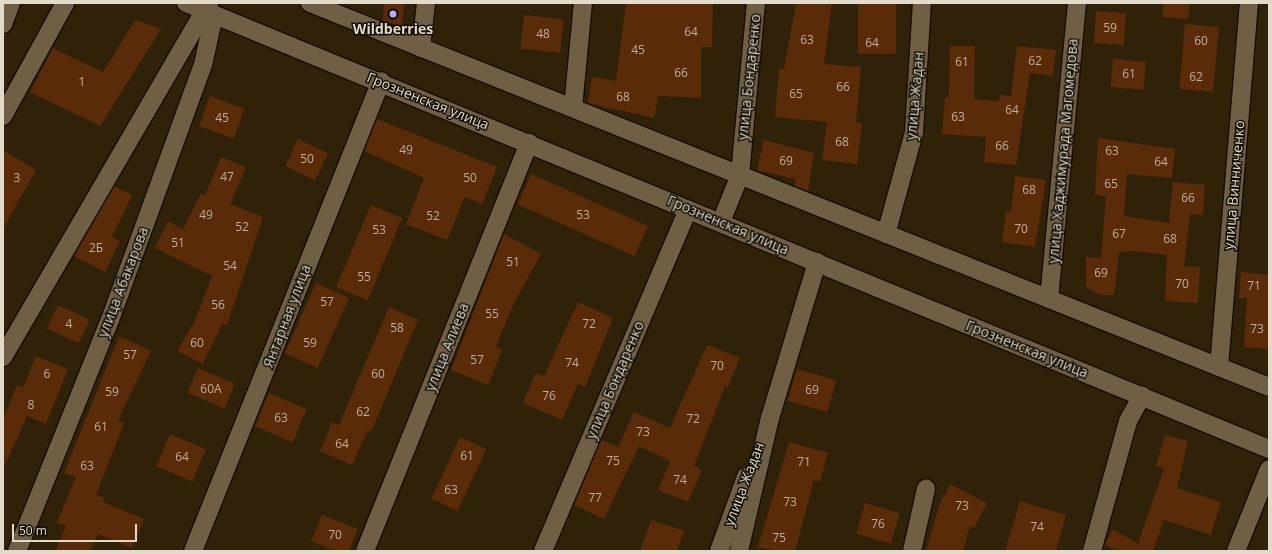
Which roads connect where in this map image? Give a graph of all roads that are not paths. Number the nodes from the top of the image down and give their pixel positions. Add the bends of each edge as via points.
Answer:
1 (12, 3) edge
2 (65, 3) edge
3 (186, 3) edge
4 (310, 3) edge
5 (426, 3) edge
6 (583, 3) edge
7 (756, 3) edge
8 (922, 3) edge
9 (1077, 3) edge
10 (1249, 3) edge
11 (208, 6) edge
12 (3, 24) edge
13 (421, 48) junction
14 (381, 81) junction
15 (572, 108) junction
16 (3, 116) edge
17 (529, 143) junction
18 (740, 175) junction
19 (688, 209) junction
20 (721, 222) junction
21 (886, 234) junction
22 (817, 262) junction
23 (1049, 299) junction
24 (3, 357) edge
25 (1219, 367) junction
26 (1269, 387) edge
27 (1142, 396) junction
28 (770, 418) junction
29 (1269, 449) edge
30 (1269, 469) edge
31 (926, 489) dead end
32 (17, 551) edge
33 (193, 551) edge
34 (365, 551) edge
35 (543, 551) edge
36 (719, 551) edge
37 (739, 551) edge
38 (912, 551) edge
39 (1092, 551) edge
40 (1236, 551) edge

1 - 12 street
2 - 16 street
3 - 11 street, Грозненская улица
4 - 13 street
5 - 13 street
6 - 15 street
7 - 18 street, улица Бондаренко
8 - 21 street, улица Жадан via 914,132
9 - 23 street, улица Хаджимурада Магомедова
10 - 25 street, улица Винниченко
11 - 14 street, Грозненская улица
11 - 24 street
11 - 32 street, улица Абакарова via 212,24 204,64 110,320
13 - 15 street
14 - 17 street, Грозненская улица
14 - 33 street, Янтарная улица
15 - 18 street
17 - 19 street, Грозненская улица
17 - 34 street, улица Алиева
18 - 20 street, улица Бондаренко
18 - 21 street
19 - 20 street, Грозненская улица
19 - 35 street, улица Бондаренко
20 - 22 street, Грозненская улица
21 - 23 street
22 - 27 street, Грозненская улица
22 - 28 street
23 - 25 street
25 - 26 street
27 - 29 street, Грозненская улица
27 - 39 street via 1128,421
28 - 36 street, улица Жадан
28 - 37 street
30 - 40 street
31 - 38 street

